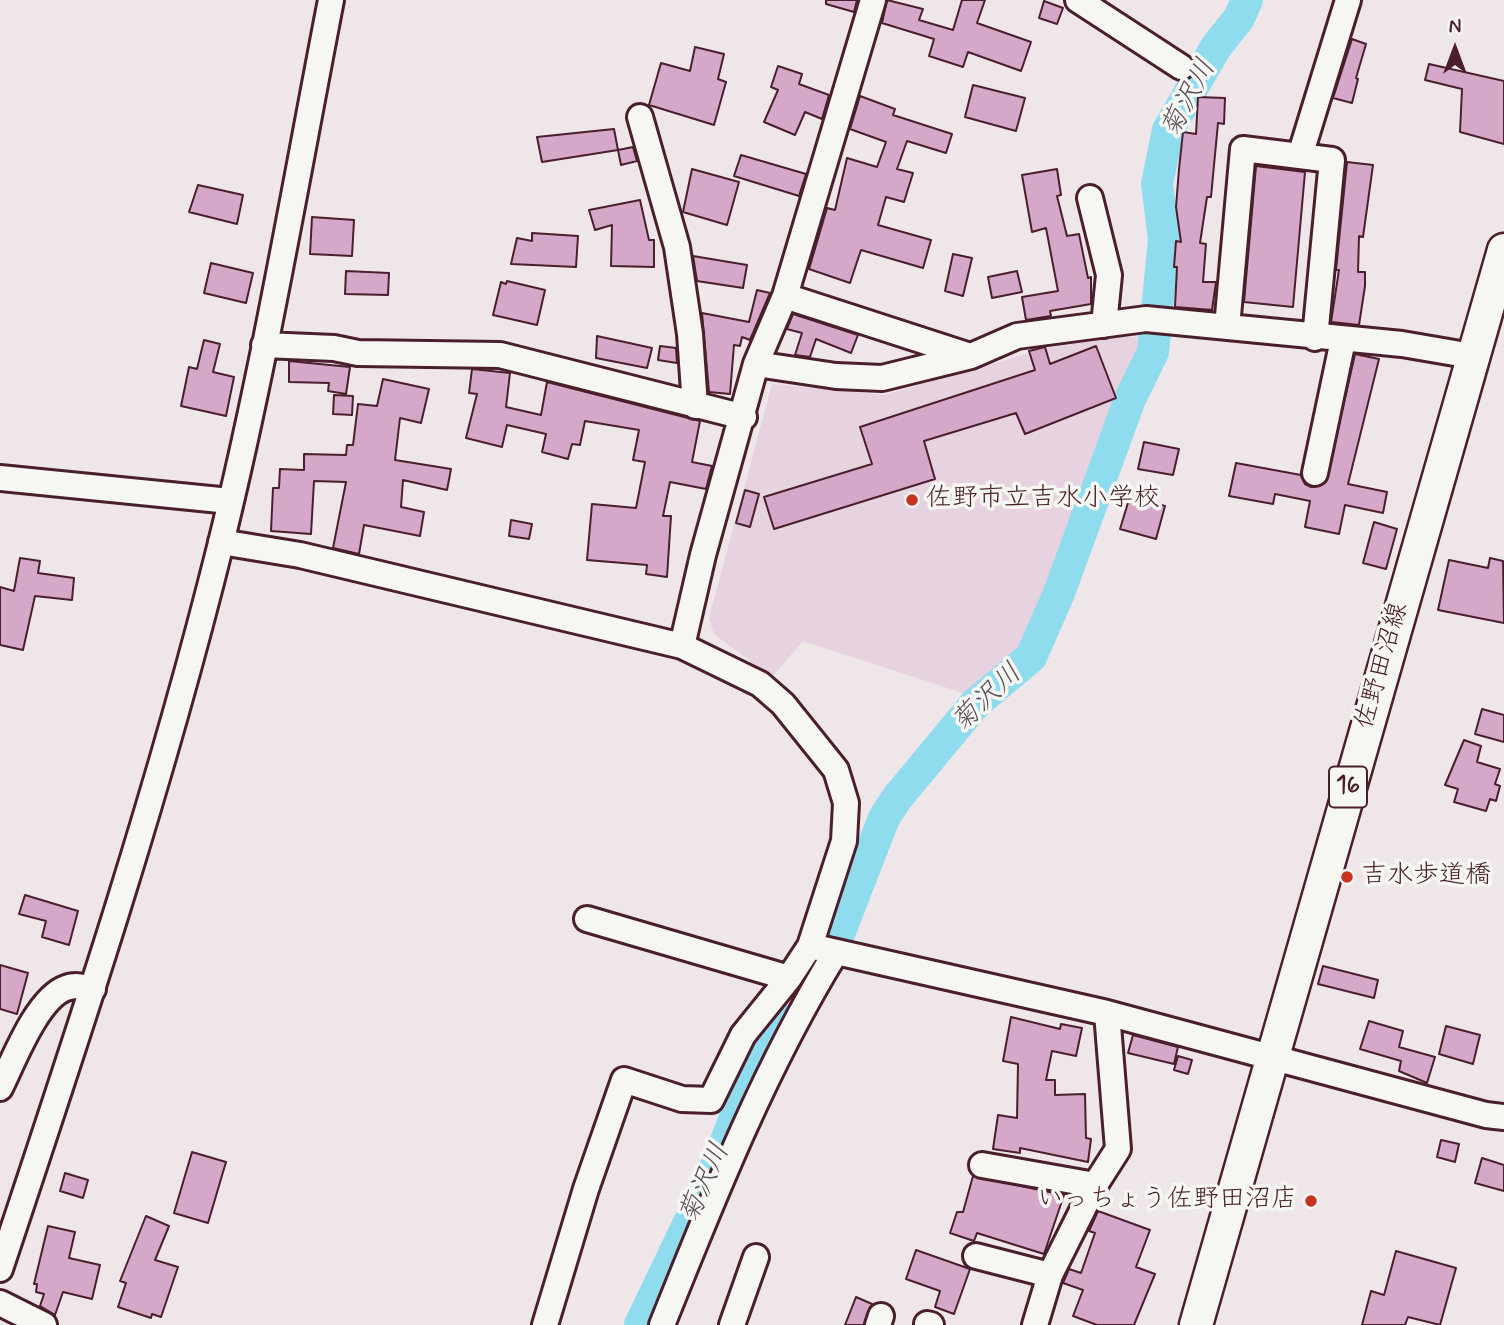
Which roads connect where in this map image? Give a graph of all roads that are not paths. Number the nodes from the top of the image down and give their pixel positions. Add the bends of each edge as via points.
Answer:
1 (331, 0) edge
2 (873, 0) edge
3 (1078, 0) edge
4 (1348, 0) edge
5 (1181, 67) dead end
6 (640, 117) dead end
7 (1300, 156) junction
8 (1090, 198) dead end
9 (1504, 250) edge
10 (785, 296) junction
11 (1104, 325) junction
12 (1227, 327) junction
13 (1315, 338) junction
14 (1343, 340) junction
15 (264, 345) junction
16 (971, 356) junction
17 (1472, 356) junction
18 (756, 365) junction
19 (695, 406) junction
20 (744, 417) junction
21 (1315, 473) dead end
22 (0, 478) edge
23 (230, 501) junction
24 (221, 542) junction
25 (682, 646) junction
26 (587, 919) dead end
27 (810, 946) junction
28 (836, 952) junction
29 (789, 978) junction
30 (93, 989) junction
31 (1107, 1013) junction
32 (1270, 1059) junction
33 (0, 1088) edge
34 (1504, 1117) edge
35 (982, 1165) dead end
36 (1095, 1185) junction
37 (976, 1256) dead end
38 (756, 1257) dead end
39 (0, 1269) edge
40 (1051, 1275) junction
41 (0, 1303) edge
42 (44, 1325) edge
43 (545, 1325) edge
44 (662, 1325) edge
45 (732, 1325) edge
46 (1035, 1325) edge
47 (1196, 1325) edge

1 - 15 street
2 - 10 street
3 - 5 street
4 - 7 street
6 - 19 street via 677,247
7 - 12 street via 1242,149
7 - 13 street via 1332,160
8 - 11 street via 1109,275
9 - 17 main road, 佐野田沼線 / 16
10 - 16 street
10 - 18 street
11 - 12 street via 1146,319
11 - 16 street via 1017,336
12 - 13 street
13 - 14 street
14 - 17 street
14 - 21 street
15 - 19 street via 358,353 500,355
15 - 23 street
16 - 18 street via 882,378
17 - 32 main road, 佐野田沼線 / 16
18 - 20 street
19 - 20 street
20 - 25 street via 703,555
22 - 23 street
23 - 24 street
24 - 25 street via 300,555
24 - 30 street
25 - 27 street via 760,684 783,704 836,770 846,803 844,841
26 - 29 street
27 - 28 street
27 - 29 street
28 - 31 street
28 - 44 street via 785,1041
29 - 43 street via 743,1035 711,1100 682,1099 624,1080
30 - 33 street via 75,985 53,996 38,1015
30 - 39 street
31 - 32 street
31 - 36 street via 1118,1149
32 - 34 street
32 - 47 main road, 佐野田沼線 / 16
35 - 36 street
36 - 40 street
37 - 40 street
38 - 45 street
40 - 46 street
41 - 42 street

